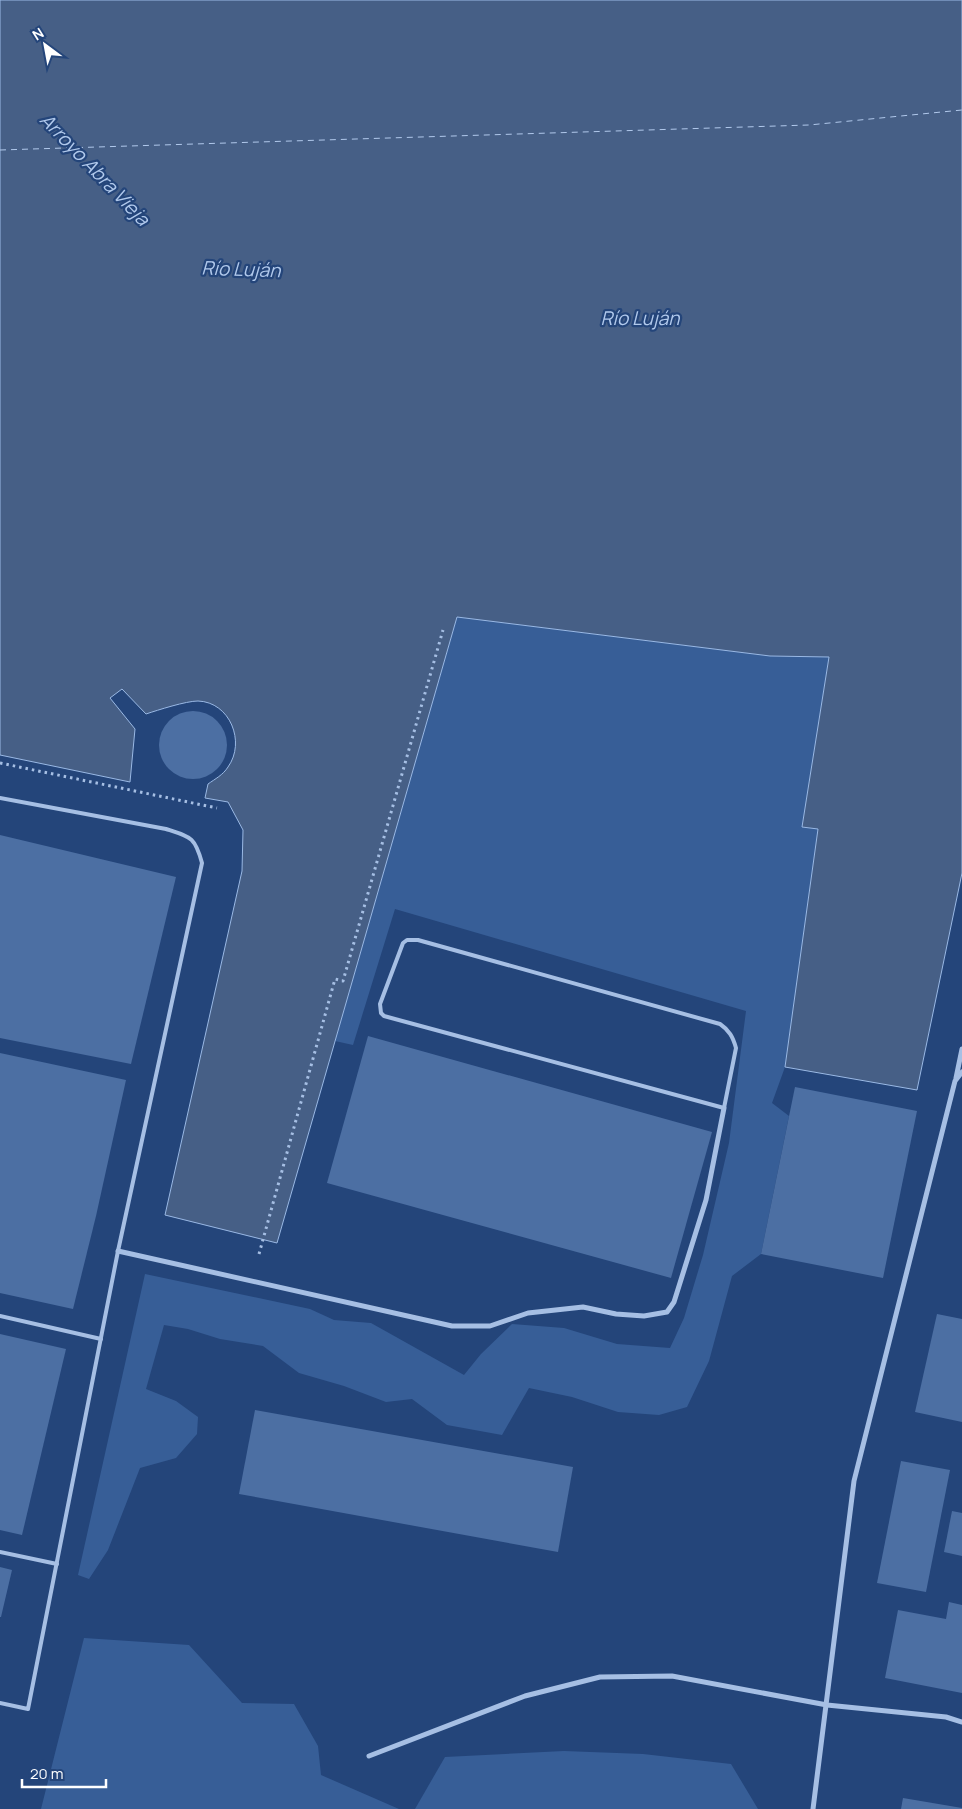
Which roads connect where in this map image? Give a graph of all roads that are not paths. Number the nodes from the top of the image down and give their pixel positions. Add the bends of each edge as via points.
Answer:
1 (0, 798) edge
2 (962, 1048) edge
3 (962, 1072) edge
4 (955, 1081) junction
5 (724, 1108) junction
6 (118, 1251) junction
7 (0, 1316) edge
8 (101, 1339) junction
9 (0, 1552) edge
10 (57, 1564) junction
11 (0, 1703) edge
12 (826, 1705) junction
13 (962, 1722) edge
14 (368, 1756) dead end
15 (813, 1809) edge

1 - 6 lane via 166,829 186,835 198,846 202,863
2 - 4 street
3 - 4 street
4 - 12 street via 854,1481
5 - 5 lane via 736,1048 727,1028 720,1024 418,940 407,940 403,944 380,1004 384,1016
5 - 6 street via 706,1200 674,1302 667,1312 644,1316 583,1308 528,1313 490,1326 452,1326
6 - 8 lane
7 - 8 lane
8 - 10 lane
9 - 10 lane
10 - 11 lane via 28,1708
12 - 13 street via 946,1717
12 - 14 street via 672,1676 600,1677 525,1696
12 - 15 street

